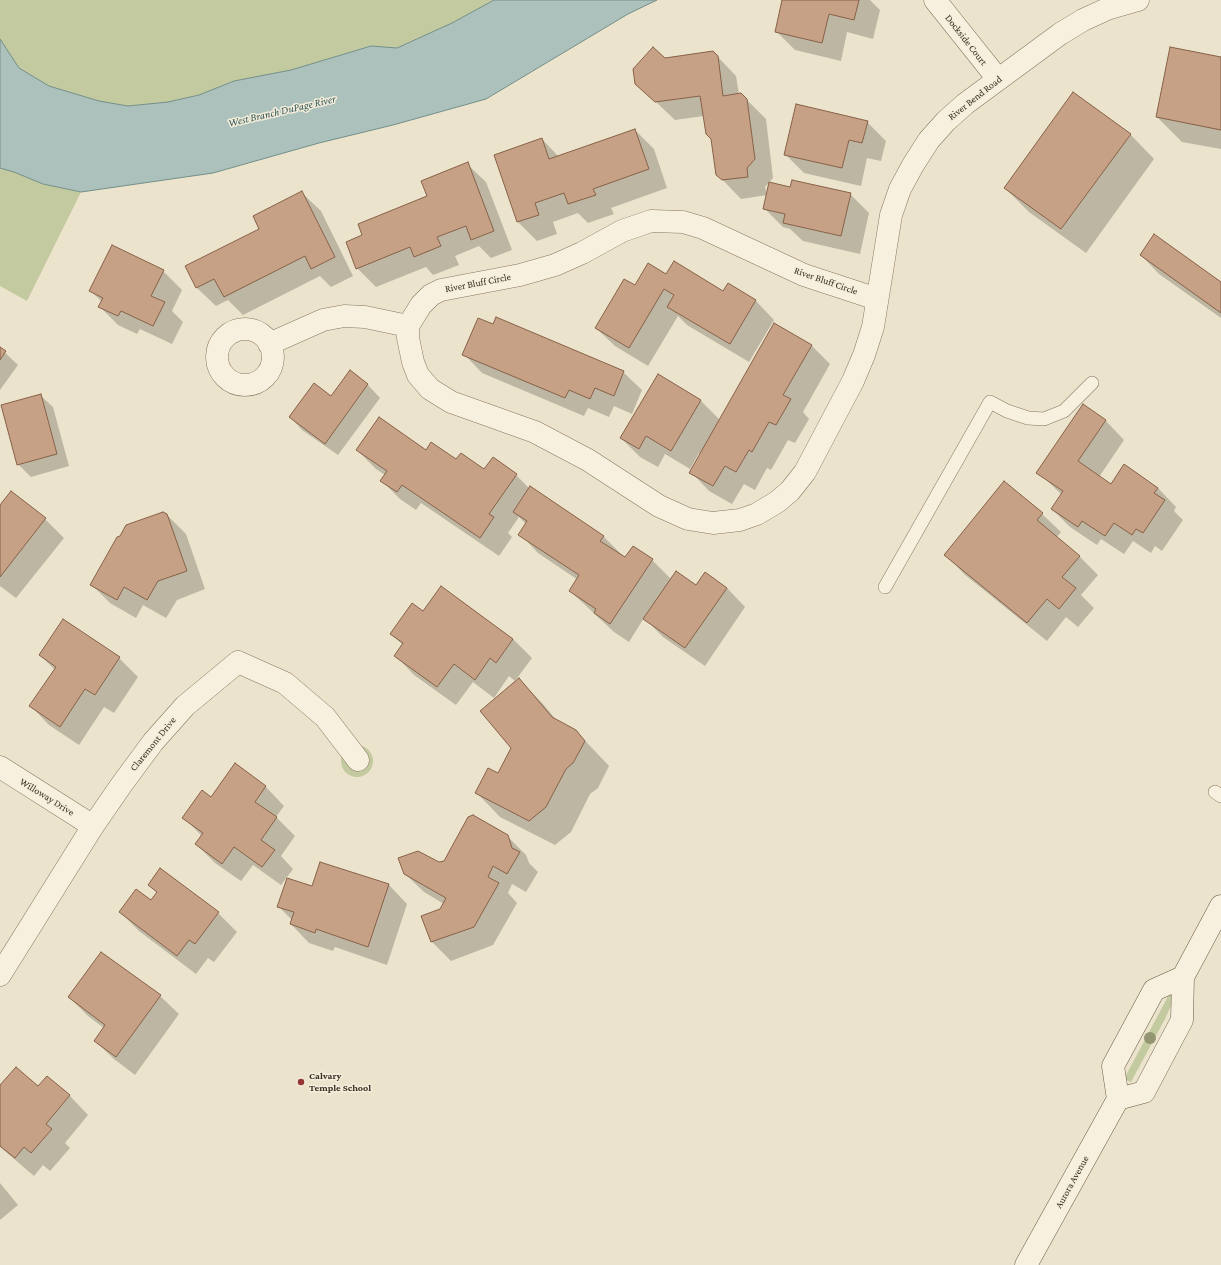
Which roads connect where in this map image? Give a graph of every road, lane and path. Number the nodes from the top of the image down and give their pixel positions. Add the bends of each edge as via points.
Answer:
1 (935, 0) edge
2 (1134, 1) edge
3 (998, 79) junction
4 (877, 299) junction
5 (408, 326) junction
6 (269, 344) dead end
7 (1092, 383) dead end
8 (885, 587) dead end
9 (358, 760) dead end
10 (0, 767) edge
11 (93, 826) junction
12 (1221, 906) edge
13 (0, 975) edge
14 (1183, 976) junction
15 (1118, 1099) junction
16 (1026, 1265) edge

1 - 3 street, Dockside Court
2 - 3 street, River Bend Road via 1083,20
3 - 4 street, River Bend Road via 946,121 929,140 913,165 900,189 891,215
4 - 5 street, River Bluff Circle via 804,275 703,228 683,222 652,221 622,231 582,253 555,264 520,275 441,290 421,305
4 - 5 street, River Bend Road via 864,355 805,472 790,491 757,514 740,520 713,523 688,519 659,506 588,460 535,432 451,402 430,389 418,375 413,362
5 - 6 street via 365,317 344,316 318,322
7 - 8 lane via 1064,411 1044,418 1028,418 990,402
9 - 11 street, Claremont Drive via 325,717 285,683 238,662 197,695 170,722
10 - 11 street, Willoway Drive
11 - 13 street, Claremont Drive
12 - 14 street
14 - 15 street via 1154,990 1113,1066
14 - 15 street via 1182,1020 1179,1026 1144,1092
15 - 16 street, Aurora Avenue

